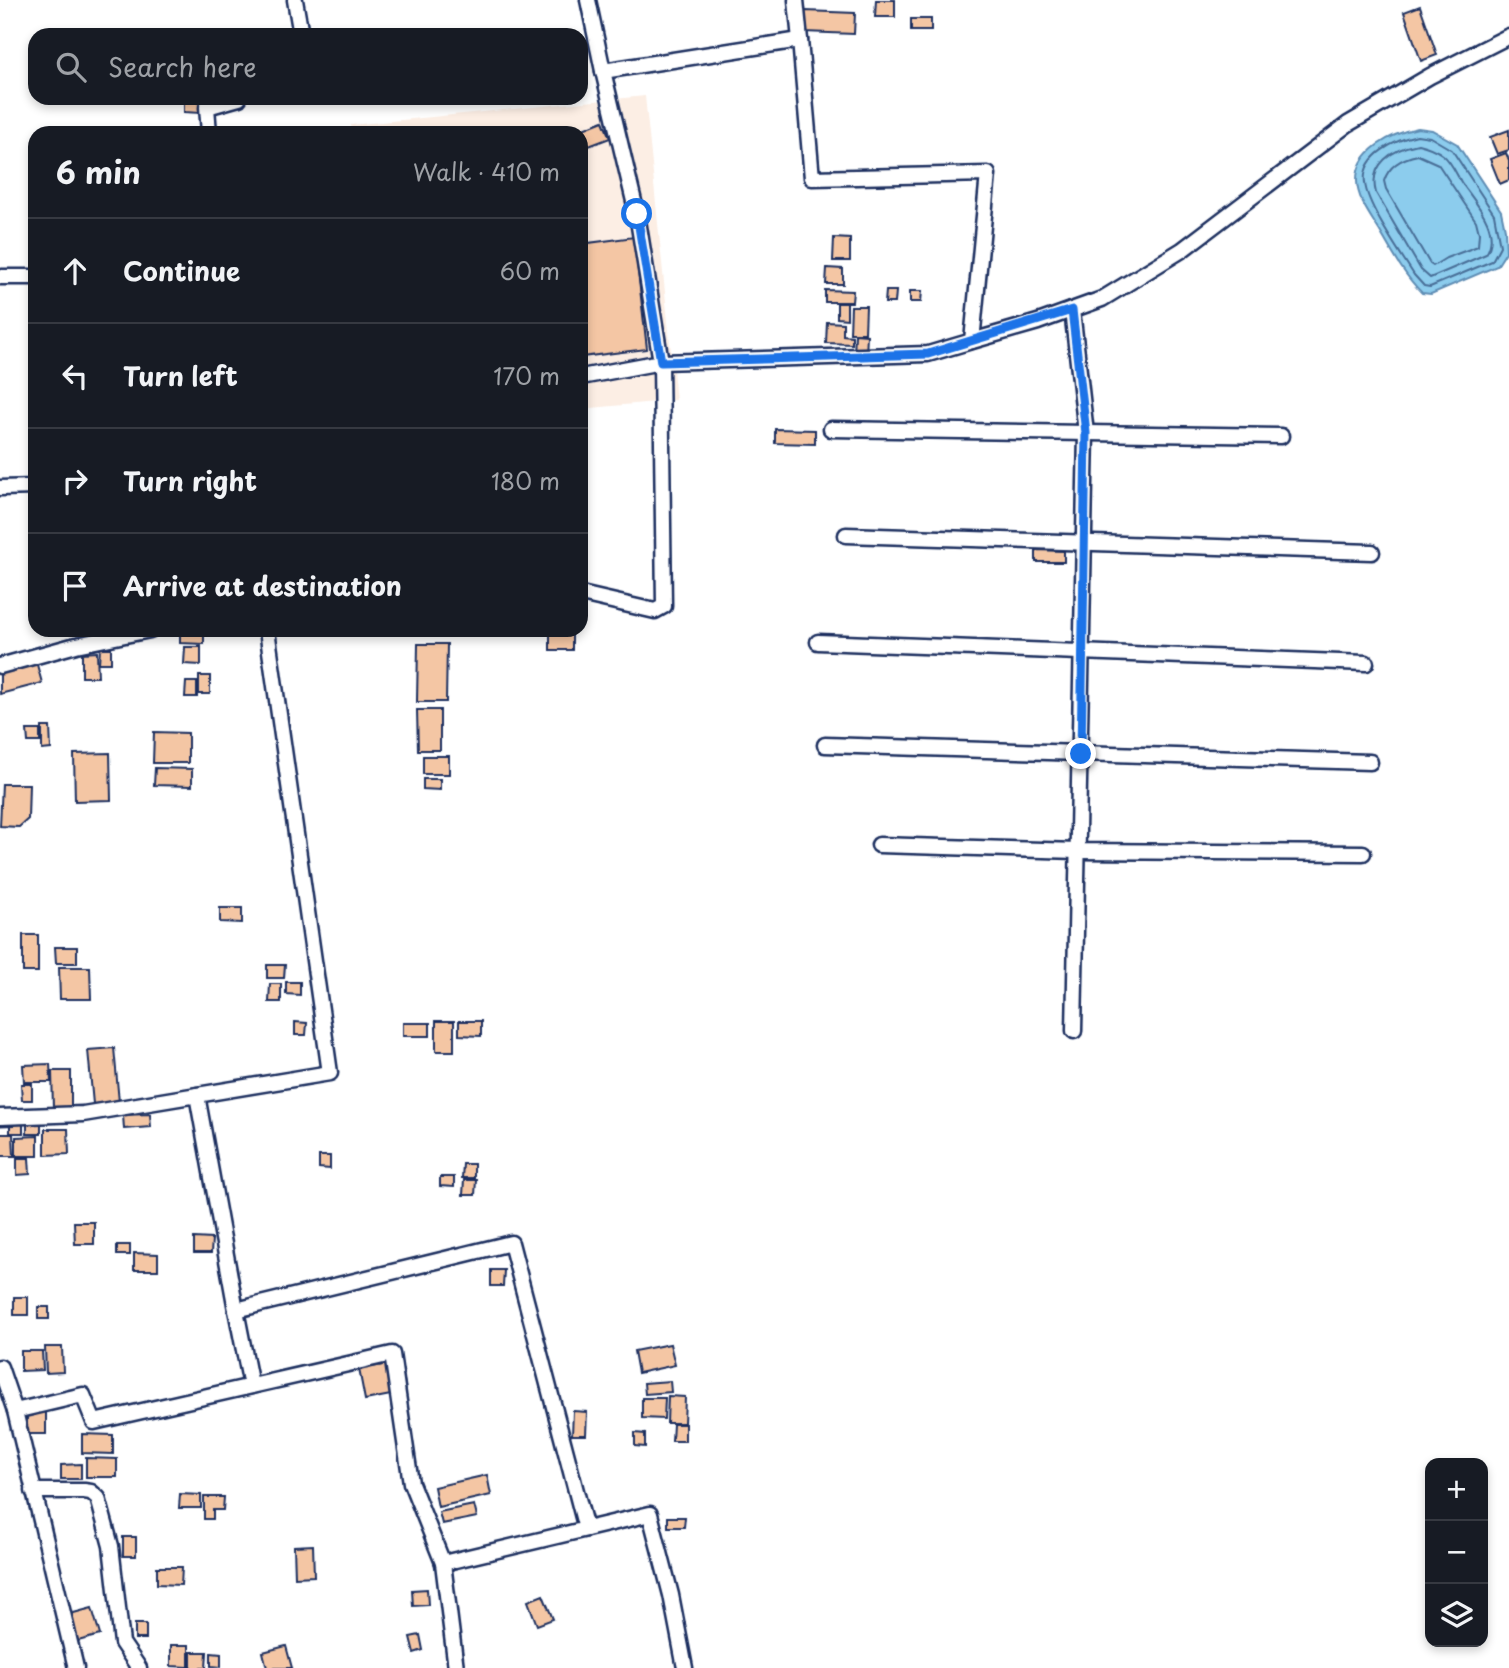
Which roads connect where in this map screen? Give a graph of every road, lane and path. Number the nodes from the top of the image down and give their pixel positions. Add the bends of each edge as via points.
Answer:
1 (295, 0) edge
2 (588, 0) edge
3 (796, 0) edge
4 (301, 28) edge
5 (1509, 36) edge
6 (800, 40) junction
7 (603, 71) junction
8 (214, 105) edge
9 (208, 126) edge
10 (0, 277) edge
11 (28, 277) edge
12 (1072, 310) junction
13 (972, 341) junction
14 (661, 362) junction
15 (588, 376) edge
16 (831, 429) dead end
17 (1086, 433) junction
18 (1281, 436) dead end
19 (28, 487) edge
20 (0, 488) edge
21 (846, 535) dead end
22 (1085, 542) junction
23 (1372, 552) dead end
24 (588, 596) edge
25 (115, 637) edge
26 (268, 637) edge
27 (818, 642) dead end
28 (1083, 653) junction
29 (1366, 663) dead end
30 (0, 666) edge
31 (825, 745) dead end
32 (1081, 754) junction
33 (1370, 762) dead end
34 (880, 845) dead end
35 (1078, 851) junction
36 (1363, 853) dead end
37 (1074, 1031) dead end
38 (197, 1095) junction
39 (0, 1117) edge
40 (236, 1310) junction
41 (0, 1367) edge
42 (251, 1386) junction
43 (16, 1411) junction
44 (33, 1491) junction
45 (586, 1529) junction
46 (443, 1563) junction
47 (76, 1668) edge
48 (139, 1668) edge
49 (456, 1668) edge
50 (685, 1668) edge

1 - 4 street
2 - 7 street
3 - 6 street
5 - 12 street via 1348,124 1182,250 1102,299
6 - 7 street
6 - 13 street via 812,178 988,174
7 - 14 street via 637,214
8 - 9 street via 207,107
10 - 11 street
12 - 13 street
12 - 17 street
13 - 14 street via 928,354
14 - 15 street
14 - 24 street via 664,606 655,611
16 - 17 street
17 - 18 street
17 - 22 street
19 - 20 street
21 - 22 street
22 - 23 street
22 - 28 street
25 - 30 street
26 - 38 street via 330,1073
27 - 28 street
28 - 29 street
28 - 32 street
31 - 32 street
32 - 33 street
32 - 35 street
34 - 35 street
35 - 36 street
35 - 37 street
38 - 39 street via 83,1114
38 - 40 street
40 - 42 street
40 - 45 street via 511,1243
41 - 43 street
42 - 43 street via 94,1422 83,1395
42 - 46 street via 393,1354 411,1483
43 - 44 street
44 - 47 street
44 - 48 street via 84,1491 98,1498 111,1546 122,1643
45 - 46 street
45 - 50 street via 649,1514
46 - 49 street

